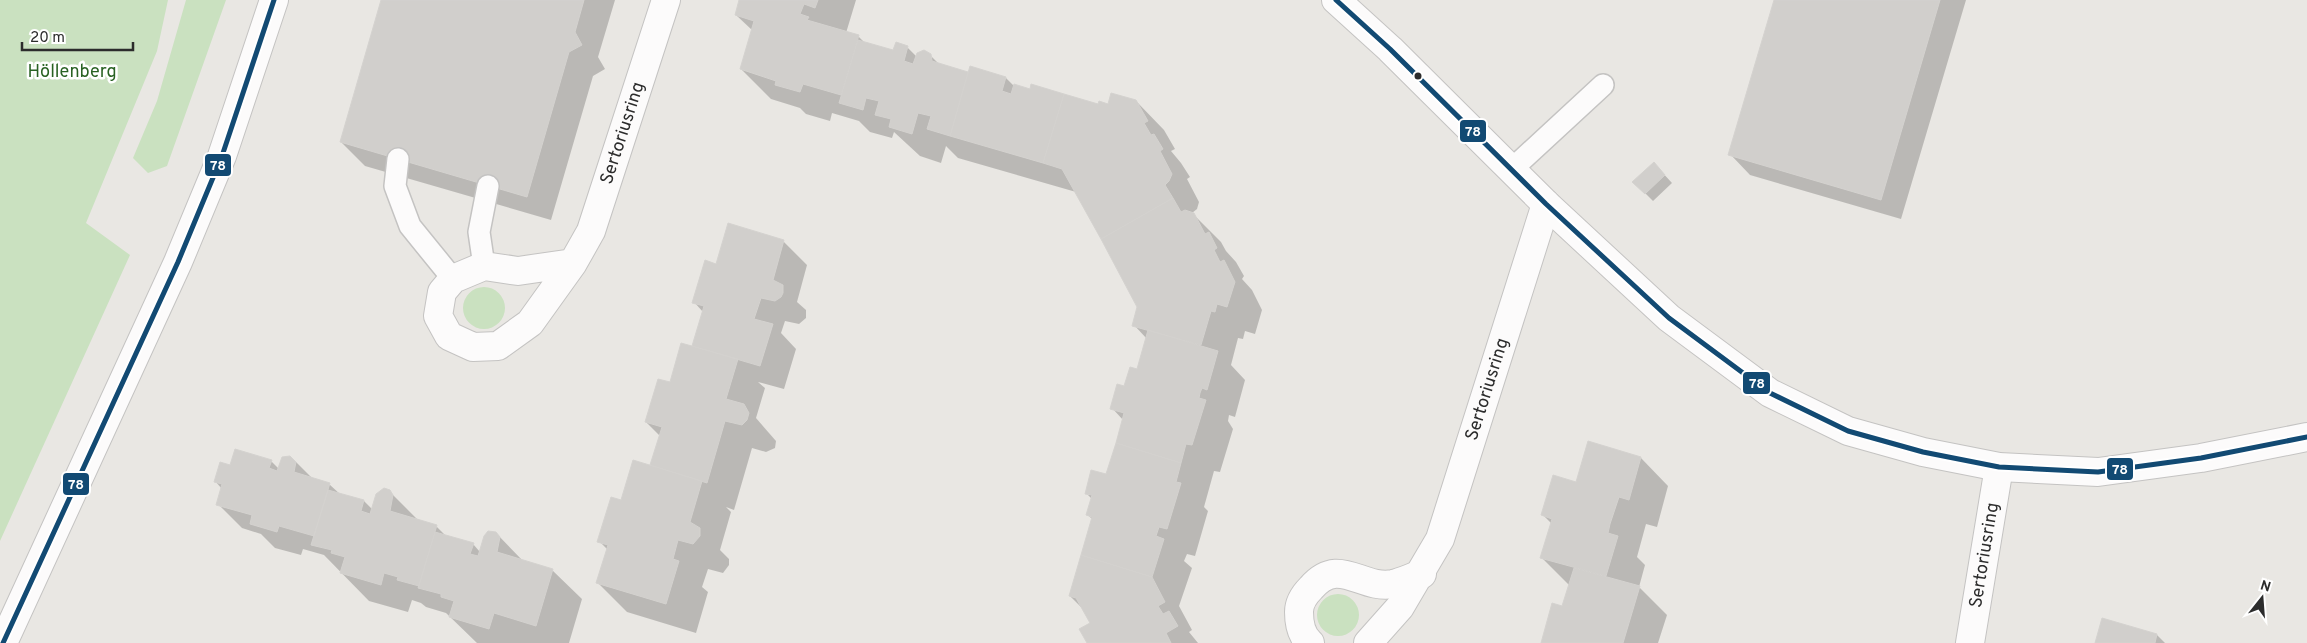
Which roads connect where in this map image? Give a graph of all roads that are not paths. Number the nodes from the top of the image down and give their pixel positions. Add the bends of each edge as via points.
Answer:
1 (274, 0) edge
2 (666, 0) edge
3 (1336, 0) edge
4 (1603, 85) dead end
5 (398, 159) dead end
6 (1511, 170) junction
7 (488, 186) dead end
8 (1546, 204) junction
9 (573, 263) junction
10 (484, 266) junction
11 (453, 279) junction
12 (2307, 437) edge
13 (1999, 467) junction
14 (1422, 574) junction
15 (3, 643) edge
16 (1310, 643) edge
17 (1368, 643) edge
18 (1970, 643) edge

1 - 15 street via 222,156 178,262
2 - 9 street, Sertoriusring via 592,231
3 - 6 street
4 - 6 lane
5 - 11 lane via 395,186 410,226
6 - 8 street
7 - 10 lane via 479,232
8 - 13 street via 1669,318 1770,393 1848,431 1923,452
8 - 14 street, Sertoriusring via 1440,539
9 - 10 street via 518,271
9 - 11 street, Sertoriusring via 530,324 498,346 473,347 449,336 438,316 442,292
10 - 11 street
12 - 13 street via 2201,458 2098,472
13 - 18 street, Sertoriusring
14 - 16 street via 1392,584 1369,582 1348,574 1331,574 1317,580 1305,594 1299,608 1299,622 1304,637
14 - 17 street, Sertoriusring via 1400,607

